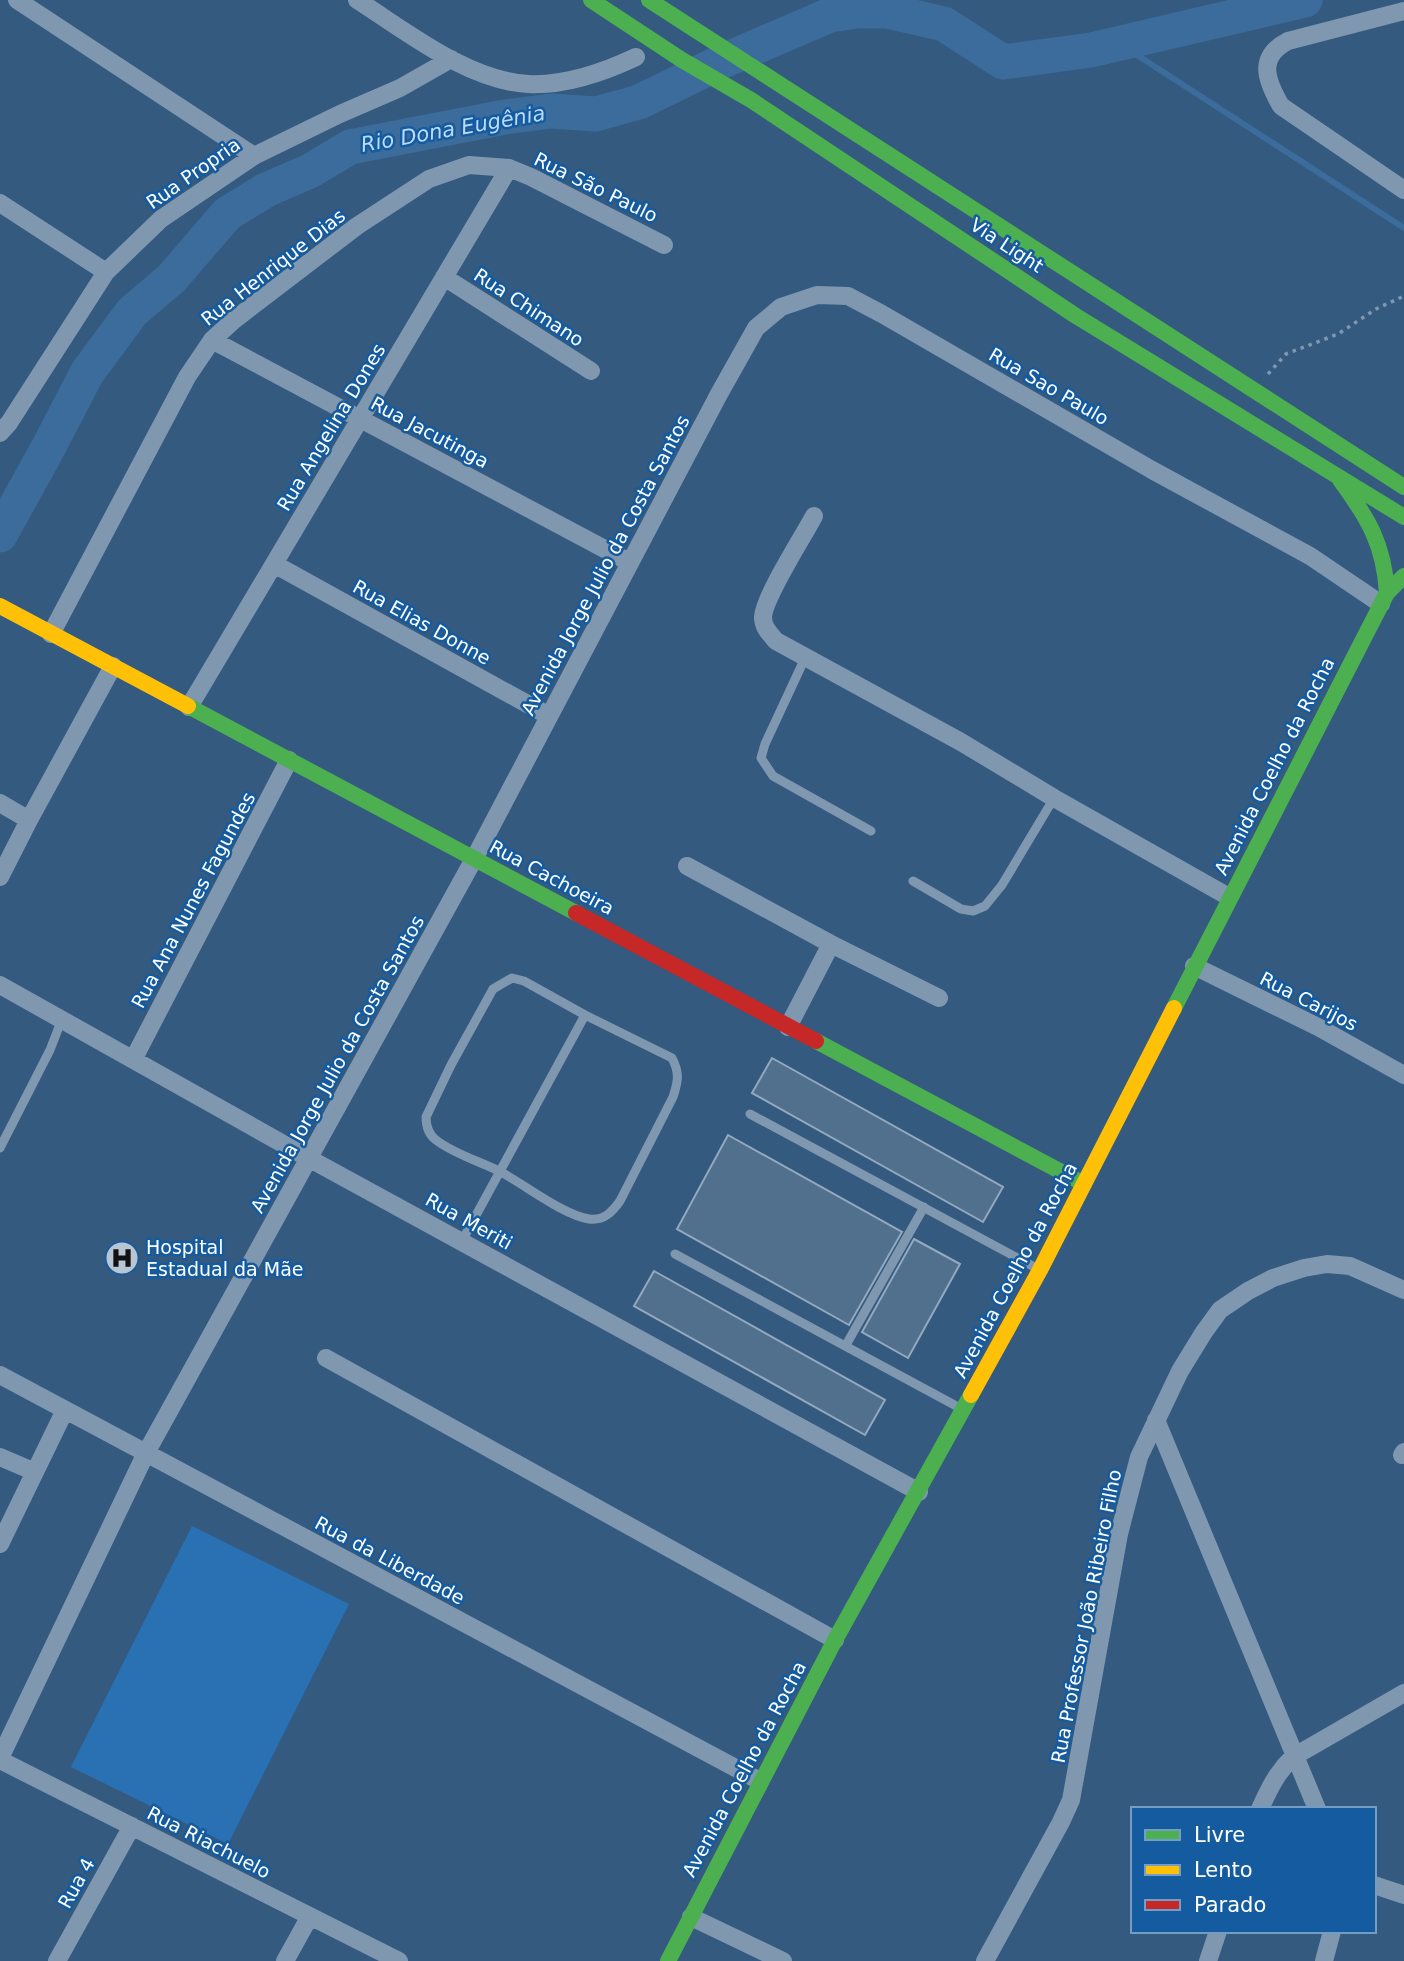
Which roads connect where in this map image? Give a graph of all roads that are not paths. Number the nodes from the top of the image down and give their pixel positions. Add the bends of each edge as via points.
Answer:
1 (17, 0) edge
2 (357, 0) edge
3 (591, 0) edge
4 (649, 0) edge
5 (1404, 11) edge
6 (636, 57) dead end
7 (450, 59) junction
8 (254, 156) junction
9 (509, 168) junction
10 (1404, 190) edge
11 (0, 203) edge
12 (664, 245) dead end
13 (106, 272) junction
14 (444, 277) junction
15 (212, 340) junction
16 (591, 371) dead end
17 (719, 394) joint
18 (360, 418) junction
19 (3, 425) edge
20 (1333, 472) junction
21 (1404, 487) edge
22 (814, 516) dead end
23 (1404, 517) edge
24 (629, 562) junction
25 (274, 564) junction
26 (1404, 576) edge
27 (1384, 598) junction
28 (0, 606) edge
29 (51, 634) junction
30 (805, 658) junction
31 (113, 666) junction
32 (189, 707) junction
33 (549, 716) junction
34 (289, 760) junction
35 (1054, 798) junction
36 (0, 803) edge
37 (29, 820) junction
38 (870, 831) dead end
39 (474, 859) junction
40 (687, 866) dead end
41 (0, 877) edge
42 (913, 881) dead end
43 (1229, 897) junction
44 (831, 944) junction
45 (1194, 966) junction
46 (0, 985) edge
47 (939, 998) dead end
48 (585, 1015) junction
49 (62, 1019) junction
50 (789, 1027) junction
51 (134, 1058) junction
52 (1404, 1075) edge
53 (750, 1114) dead end
54 (0, 1148) edge
55 (310, 1159) junction
56 (501, 1172) junction
57 (1084, 1184) junction
58 (924, 1207) junction
59 (462, 1241) junction
60 (675, 1254) dead end
61 (1040, 1270) junction
62 (1404, 1290) edge
63 (846, 1345) junction
64 (326, 1358) dead end
65 (0, 1375) edge
66 (65, 1410) junction
67 (964, 1410) junction
68 (1156, 1420) junction
69 (146, 1453) junction
70 (0, 1457) edge
71 (35, 1472) junction
72 (919, 1492) junction
73 (0, 1544) edge
74 (835, 1640) junction
75 (1404, 1693) edge
76 (1293, 1757) junction
77 (0, 1759) edge
78 (760, 1781) junction
79 (1261, 1807) edge
80 (1316, 1807) edge
81 (132, 1826) junction
82 (1376, 1886) edge
83 (1404, 1895) edge
84 (310, 1916) junction
85 (691, 1917) junction
86 (1217, 1933) edge
87 (1331, 1933) edge
88 (57, 1961) edge
89 (285, 1961) edge
90 (399, 1961) edge
91 (668, 1961) edge
92 (783, 1961) edge
93 (985, 1961) edge
94 (1208, 1961) edge
95 (1324, 1961) edge

1 - 8 street
2 - 7 street
3 - 20 main road, Via Light via 751,100 1076,316
4 - 21 main road, Via Light
5 - 10 street via 1288,41 1274,49 1266,72 1280,107
6 - 7 street via 572,80 528,84 487,76
7 - 8 street, Rua Propria via 400,88
8 - 13 street, Rua Propria via 161,219
9 - 12 street, Rua São Paulo
9 - 14 street, Rua Angelina Dones
9 - 15 street, Rua Henrique Dias via 468,165 429,178 357,226
11 - 13 street
13 - 19 street, Rua Propria
14 - 16 street, Rua Chimano
14 - 18 street, Rua Angelina Dones
15 - 18 street, Rua Jacutinga
15 - 29 street, Rua Henrique Dias via 187,377
17 - 24 street, Avenida Jorge Julio da Costa Santos
17 - 27 street, Rua Sao Paulo via 756,328 781,307 817,295 848,296
18 - 24 street, Rua Jacutinga
18 - 25 street, Rua Angelina Dones
20 - 23 main road, Via Light
20 - 27 main road via 1379,538 1385,566
22 - 30 street via 763,615 765,628 776,640
24 - 33 street, Avenida Jorge Julio da Costa Santos
25 - 32 street, Rua Angelina Dones
25 - 33 street, Rua Elias Donne
26 - 27 main road, Avenida Coelho da Rocha
27 - 43 main road, Avenida Coelho da Rocha
28 - 29 main road, Rua Cachoeira
29 - 31 main road, Rua Cachoeira
30 - 35 street
30 - 38 lane via 761,758 773,776
31 - 32 main road, Rua Cachoeira
31 - 37 street
32 - 34 main road, Rua Cachoeira
33 - 39 street, Avenida Jorge Julio da Costa Santos
34 - 39 main road, Rua Cachoeira
34 - 51 street, Rua Ana Nunes Fagundes
35 - 42 lane via 985,906 961,909
35 - 43 street
36 - 37 street
37 - 41 street
39 - 50 main road, Rua Cachoeira
39 - 55 street, Avenida Jorge Julio da Costa Santos
40 - 44 street
43 - 45 main road, Avenida Coelho da Rocha
44 - 47 street
44 - 50 street
45 - 52 street, Rua Carijos
45 - 57 main road, Avenida Coelho da Rocha
46 - 49 street, Rua Meriti
48 - 56 lane
48 - 56 lane via 512,978 494,989 451,1065 426,1126 435,1140
48 - 56 lane via 672,1058 678,1069 673,1097 620,1201 610,1214 587,1219
49 - 51 street, Rua Meriti
49 - 54 lane
50 - 57 main road, Rua Cachoeira
51 - 55 street, Rua Meriti
53 - 58 lane
55 - 59 street, Rua Meriti
55 - 69 street, Avenida Jorge Julio da Costa Santos
56 - 59 lane
57 - 61 main road, Avenida Coelho da Rocha
58 - 61 lane
58 - 63 lane
59 - 72 street, Rua Meriti
60 - 63 lane
61 - 67 main road, Avenida Coelho da Rocha
62 - 68 street, Rua Professor João Ribeiro Filho via 1350,1266 1327,1264 1273,1278 1220,1310 1180,1371
63 - 67 lane
64 - 74 street
65 - 66 street, Rua da Liberdade
66 - 69 street, Rua da Liberdade
66 - 71 street
67 - 72 main road, Avenida Coelho da Rocha
68 - 76 street
68 - 93 street, Rua Professor João Ribeiro Filho via 1139,1457 1119,1534 1071,1800
69 - 77 street, Avenida Jorge Julio da Costa Santos
69 - 78 street, Rua da Liberdade
70 - 71 street
71 - 73 street
72 - 74 main road, Avenida Coelho da Rocha
74 - 78 main road, Avenida Coelho da Rocha
75 - 76 street
76 - 79 street via 1273,1780
76 - 80 street
77 - 81 street, Rua Riachuelo
78 - 85 main road, Avenida Coelho da Rocha
81 - 84 street, Rua Riachuelo
81 - 88 street, Rua 4
82 - 83 street
84 - 89 street
84 - 90 street, Rua Riachuelo
85 - 91 main road, Avenida Coelho da Rocha
85 - 92 street
86 - 94 street
87 - 95 street

